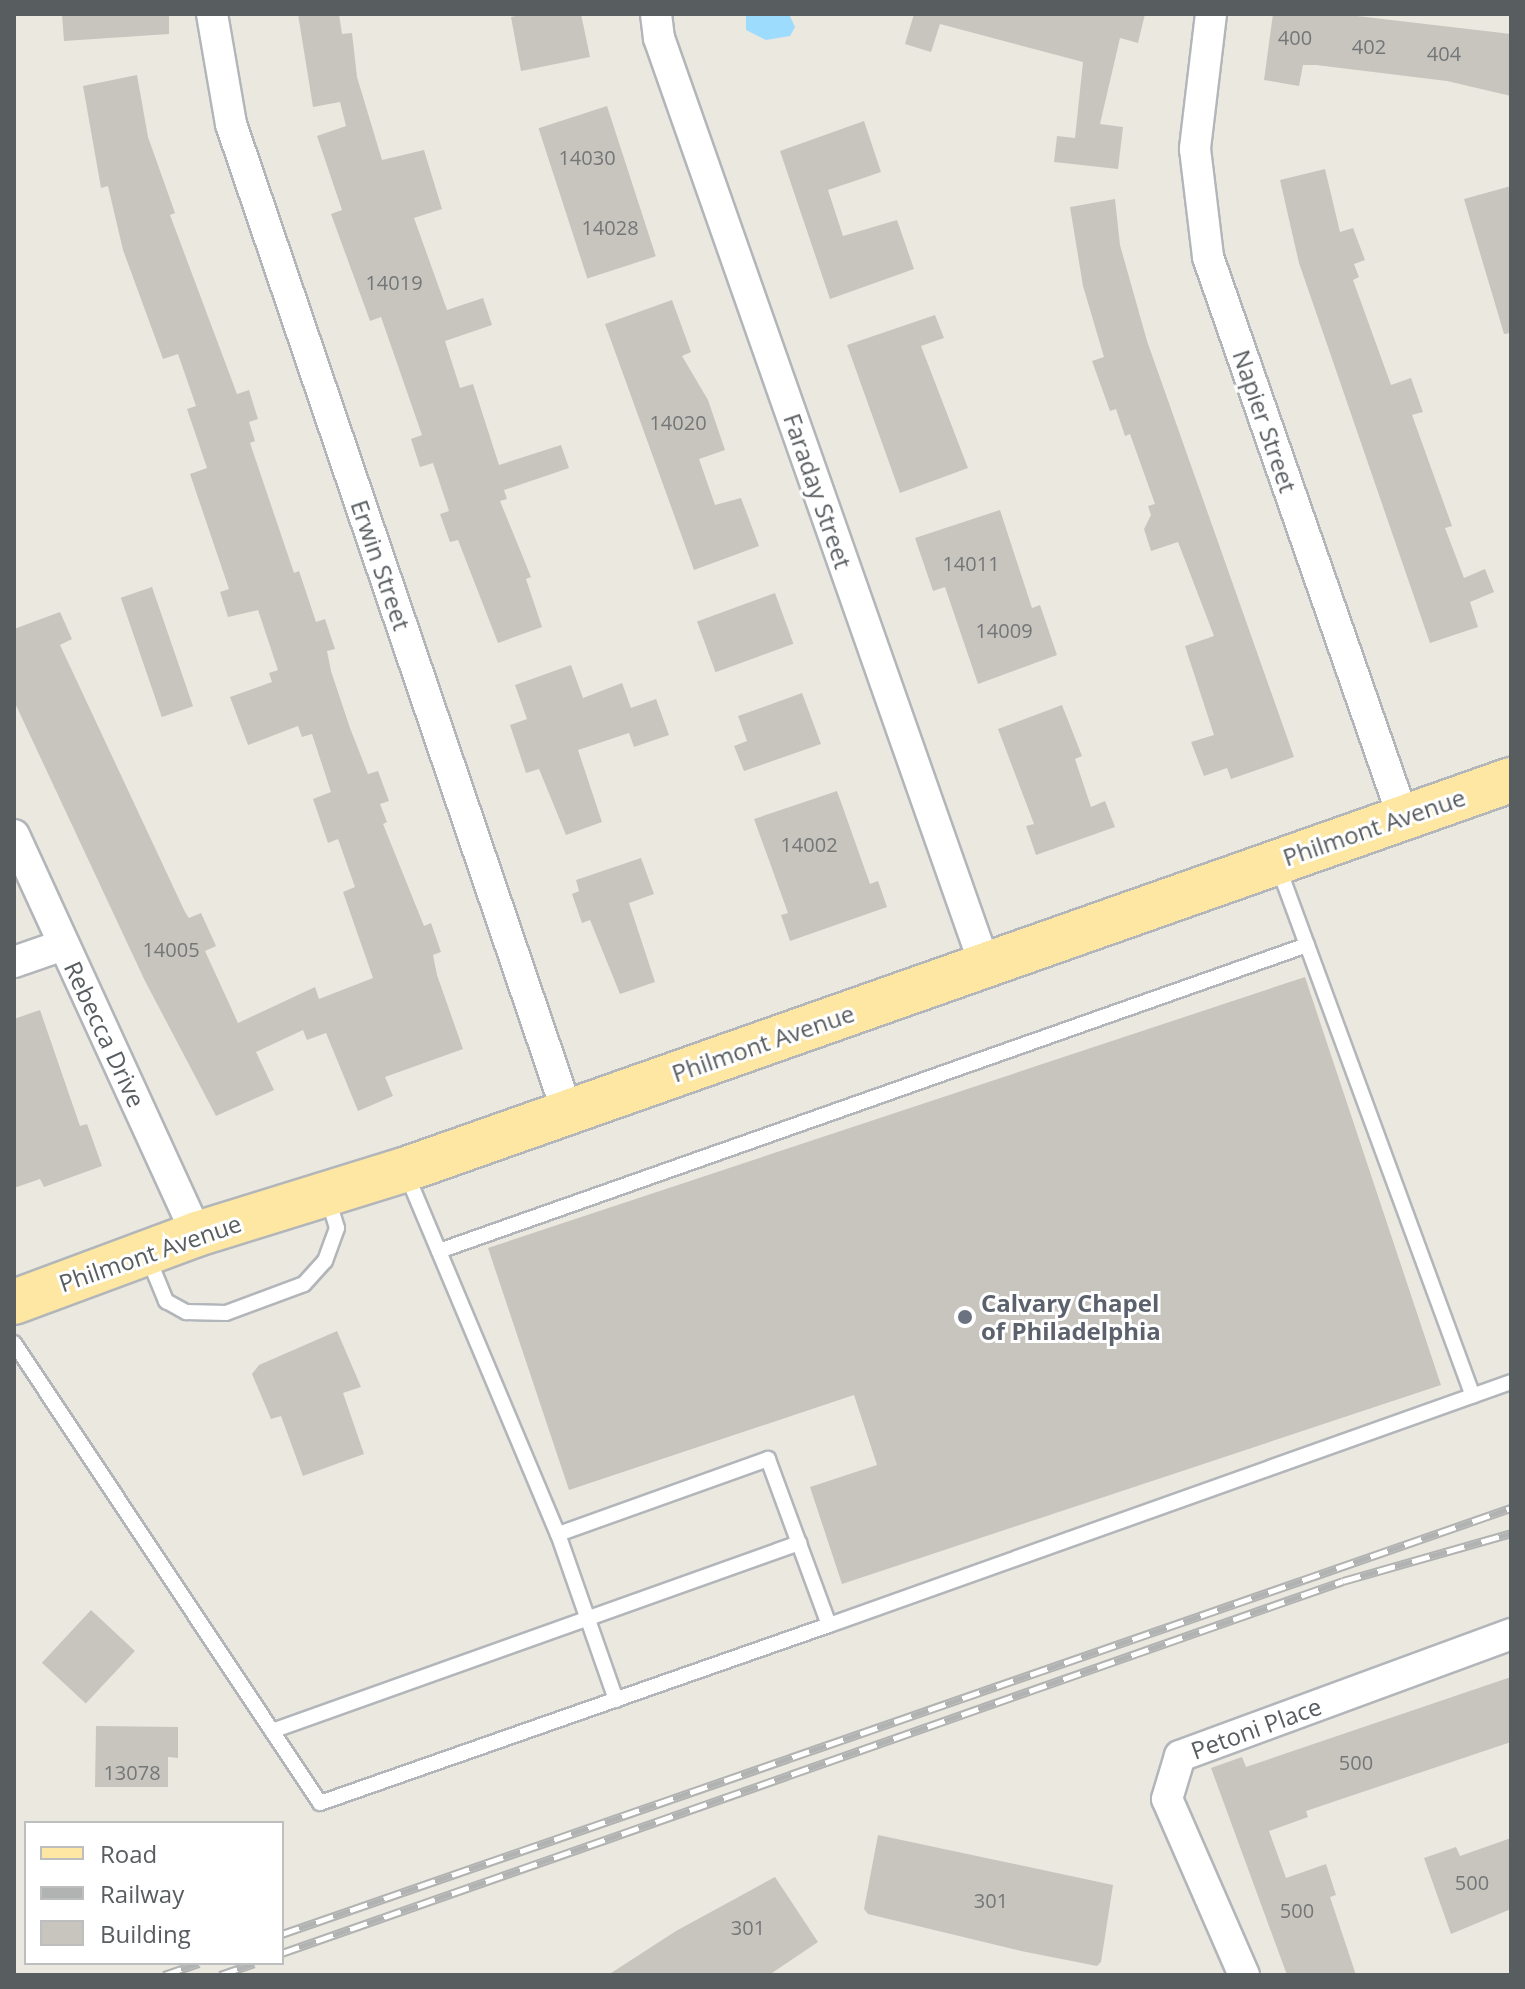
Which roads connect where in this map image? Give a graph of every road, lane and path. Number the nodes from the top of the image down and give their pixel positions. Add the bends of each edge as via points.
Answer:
1 (212, 14) edge
2 (656, 14) edge
3 (1211, 14) edge
4 (1511, 780) edge
5 (1403, 817) junction
6 (14, 835) edge
7 (1276, 862) junction
8 (63, 945) junction
9 (1307, 945) junction
10 (14, 962) edge
11 (985, 966) junction
12 (567, 1111) junction
13 (404, 1170) junction
14 (327, 1195) junction
15 (197, 1234) junction
16 (439, 1251) junction
17 (146, 1252) junction
18 (14, 1302) edge
19 (14, 1343) edge
20 (1511, 1382) edge
21 (1473, 1395) junction
22 (558, 1534) junction
23 (799, 1543) junction
24 (588, 1621) junction
25 (829, 1625) junction
26 (1511, 1634) edge
27 (616, 1700) junction
28 (272, 1731) junction
29 (1244, 1975) edge

1 - 12 street, Erwin Street via 231,124
2 - 11 street, Faraday Street via 659,38
3 - 5 street, Napier Street via 1195,149 1208,257
4 - 5 main road, Philmont Avenue
5 - 7 main road, Philmont Avenue
6 - 8 street, Rebecca Drive
7 - 9 lane
7 - 11 main road, Philmont Avenue
8 - 10 street
8 - 15 street, Rebecca Drive
9 - 16 lane
9 - 21 lane
11 - 12 main road, Philmont Avenue
12 - 13 main road, Philmont Avenue
13 - 14 main road, Philmont Avenue
13 - 16 lane
14 - 15 main road, Philmont Avenue
14 - 17 lane via 337,1228 325,1261 304,1284 226,1313 186,1312 166,1301
15 - 17 main road, Philmont Avenue
16 - 22 lane
17 - 18 main road, Philmont Avenue
19 - 28 lane
20 - 21 lane
21 - 25 lane
22 - 23 lane via 768,1459
22 - 24 lane
23 - 24 lane
23 - 25 lane
24 - 27 lane
24 - 28 lane
25 - 27 lane
26 - 29 street, Petoni Place via 1180,1756 1167,1799
27 - 28 lane via 320,1803

